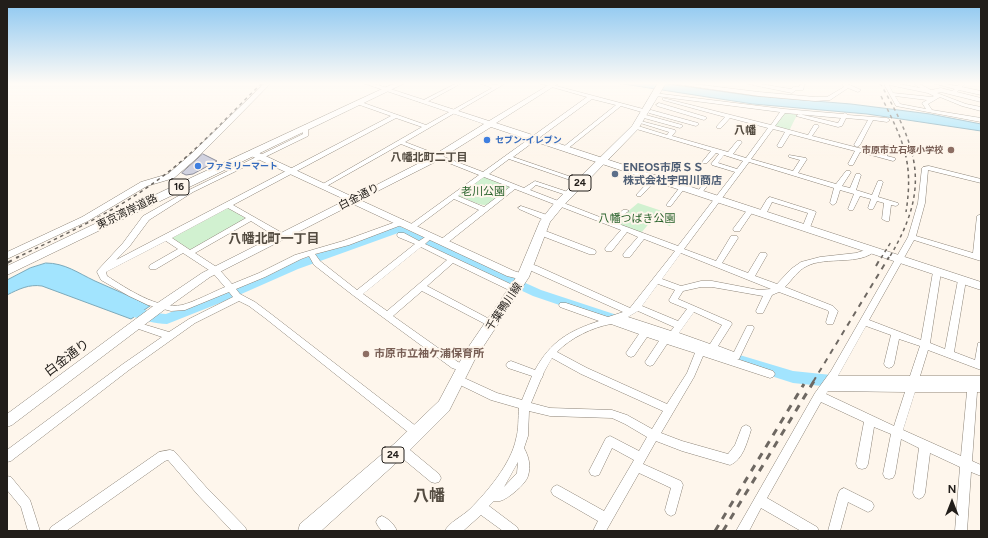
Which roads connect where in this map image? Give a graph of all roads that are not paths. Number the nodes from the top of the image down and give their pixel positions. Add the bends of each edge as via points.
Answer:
1 (243, 108) edge
2 (345, 108) edge
3 (348, 108) edge
4 (374, 108) edge
5 (441, 108) edge
6 (460, 108) edge
7 (515, 108) edge
8 (576, 108) edge
9 (615, 108) edge
10 (625, 108) edge
11 (648, 108) edge
12 (655, 108) edge
13 (670, 108) edge
14 (703, 108) edge
15 (753, 108) edge
16 (913, 108) edge
17 (928, 108) edge
18 (972, 108) edge
19 (930, 111) junction
20 (962, 111) dead end
21 (453, 112) junction
22 (783, 112) junction
23 (845, 115) junction
24 (396, 116) junction
25 (729, 116) junction
26 (643, 118) junction
27 (704, 118) dead end
28 (870, 118) junction
29 (967, 118) junction
30 (980, 119) edge
31 (887, 120) dead end
32 (490, 124) junction
33 (696, 124) dead end
34 (680, 126) dead end
35 (816, 126) dead end
36 (427, 127) junction
37 (719, 127) dead end
38 (772, 127) junction
39 (789, 132) junction
40 (809, 137) junction
41 (533, 139) junction
42 (400, 142) junction
43 (739, 142) dead end
44 (780, 146) dead end
45 (887, 146) dead end
46 (857, 147) junction
47 (564, 149) junction
48 (714, 150) junction
49 (871, 153) junction
50 (726, 154) junction
51 (257, 155) junction
52 (438, 156) junction
53 (791, 156) dead end
54 (508, 157) junction
55 (888, 158) junction
56 (747, 160) junction
57 (869, 161) dead end
58 (602, 162) junction
59 (705, 162) dead end
60 (852, 164) dead end
61 (886, 166) dead end
62 (292, 171) junction
63 (738, 171) junction
64 (848, 172) dead end
65 (483, 174) junction
66 (794, 174) junction
67 (858, 175) dead end
68 (171, 176) junction
69 (711, 177) dead end
70 (654, 179) junction
71 (981, 181) edge
72 (581, 182) junction
73 (880, 182) dead end
74 (185, 186) junction
75 (323, 186) junction
76 (515, 186) junction
77 (838, 187) junction
78 (682, 188) junction
79 (525, 190) junction
80 (855, 192) junction
81 (699, 193) junction
82 (569, 194) junction
83 (640, 195) dead end
84 (453, 196) junction
85 (874, 198) junction
86 (717, 199) junction
87 (353, 200) junction
88 (888, 202) junction
89 (560, 203) junction
90 (833, 203) dead end
91 (896, 204) dead end
92 (228, 205) junction
93 (669, 205) dead end
94 (521, 208) dead end
95 (871, 208) dead end
96 (851, 209) dead end
97 (485, 210) junction
98 (750, 210) junction
99 (625, 212) dead end
100 (762, 214) junction
101 (981, 216) edge
102 (250, 218) junction
103 (547, 218) junction
104 (886, 219) dead end
105 (401, 222) junction
106 (611, 224) junction
107 (411, 227) junction
108 (806, 228) junction
109 (626, 229) junction
110 (737, 229) dead end
111 (540, 232) junction
112 (401, 235) dead end
113 (643, 235) junction
114 (169, 236) junction
115 (281, 236) junction
116 (430, 236) junction
117 (912, 237) junction
118 (734, 238) dead end
119 (443, 242) junction
120 (421, 244) junction
121 (609, 248) dead end
122 (680, 249) junction
123 (872, 250) junction
124 (187, 251) junction
125 (592, 252) dead end
126 (311, 254) junction
127 (627, 254) dead end
128 (763, 255) dead end
129 (7, 256) edge
130 (979, 258) edge
131 (899, 259) junction
132 (452, 260) junction
133 (718, 264) junction
134 (528, 266) junction
135 (7, 267) edge
136 (153, 267) dead end
137 (215, 270) junction
138 (7, 271) edge
139 (101, 272) junction
140 (937, 272) junction
141 (751, 276) junction
142 (657, 280) junction
143 (962, 280) junction
144 (519, 285) junction
145 (981, 286) edge
146 (421, 287) junction
147 (780, 288) junction
148 (680, 290) junction
149 (769, 292) junction
150 (235, 293) junction
151 (357, 294) junction
152 (563, 305) dead end
153 (160, 307) junction
154 (692, 308) junction
155 (634, 309) junction
156 (760, 311) dead end
157 (387, 316) junction
158 (614, 319) junction
159 (140, 321) junction
160 (863, 321) junction
161 (830, 322) dead end
162 (492, 324) junction
163 (680, 326) junction
164 (750, 328) dead end
165 (644, 333) junction
166 (896, 333) junction
167 (170, 336) junction
168 (669, 338) junction
169 (925, 345) junction
170 (981, 346) edge
171 (712, 348) junction
172 (700, 352) junction
173 (551, 353) junction
174 (630, 353) dead end
175 (949, 354) junction
176 (650, 362) dead end
177 (889, 364) dead end
178 (511, 365) dead end
179 (980, 366) edge
180 (461, 374) junction
181 (539, 374) junction
182 (770, 374) dead end
183 (981, 380) edge
184 (913, 384) junction
185 (825, 387) junction
186 (977, 388) edge
187 (525, 406) junction
188 (670, 410) junction
189 (870, 420) junction
190 (7, 421) edge
191 (746, 430) dead end
192 (897, 432) junction
193 (417, 433) junction
194 (654, 435) junction
195 (925, 445) junction
196 (400, 449) junction
197 (7, 457) edge
198 (638, 462) junction
199 (862, 464) dead end
200 (967, 465) junction
201 (595, 471) dead end
202 (981, 471) edge
203 (890, 474) dead end
204 (434, 478) dead end
205 (7, 481) edge
206 (557, 491) dead end
207 (918, 493) dead end
208 (760, 501) junction
209 (868, 506) dead end
210 (480, 507) junction
211 (671, 510) dead end
212 (606, 519) junction
213 (382, 522) dead end
214 (34, 531) edge
215 (55, 531) edge
216 (241, 531) edge
217 (307, 531) edge
218 (391, 531) edge
219 (451, 531) edge
220 (513, 531) edge
221 (599, 531) edge
222 (742, 531) edge
223 (813, 531) edge
224 (834, 531) edge
225 (961, 531) edge

1 - 68 street
2 - 74 highway, 東京湾岸道路 / 16
3 - 51 highway, 東京湾岸道路 / 16 via 305,127
4 - 24 street
5 - 21 street
6 - 21 street
7 - 32 street, 白金通り
8 - 41 street
9 - 47 street
10 - 26 street
11 - 26 main road, 千葉鴨川線 / 24
12 - 26 street
13 - 27 street
14 - 25 street
15 - 22 street
16 - 19 street
17 - 19 street
18 - 30 street
19 - 29 street
20 - 29 street
21 - 32 street
21 - 36 street
22 - 23 street
22 - 23 street via 838,125
22 - 38 street
23 - 28 street
24 - 36 street
24 - 62 street
25 - 37 street
25 - 38 street via 757,120
26 - 33 street
26 - 34 street
26 - 48 street via 668,137
26 - 58 main road, 千葉鴨川線 / 24
28 - 31 street
28 - 46 street
29 - 30 street
32 - 41 street
32 - 52 street, 白金通り
35 - 40 street
36 - 42 street
38 - 39 street
38 - 56 street
39 - 40 street
39 - 44 street
40 - 46 street
41 - 47 street
41 - 54 street
42 - 52 street
42 - 75 street
43 - 50 street
45 - 55 street
46 - 49 street
46 - 60 street
47 - 58 street
48 - 50 street
48 - 59 street
49 - 55 street
49 - 57 street
50 - 56 street
50 - 63 street via 714,164
51 - 62 street
51 - 74 highway, 東京湾岸道路 / 16
52 - 65 street
52 - 87 street, 白金通り
53 - 66 street via 804,159
54 - 65 street
54 - 72 street
55 - 61 street
56 - 63 street
56 - 66 street
58 - 70 street
58 - 72 main road, 千葉鴨川線 / 24
62 - 75 street
62 - 92 street
63 - 86 street
64 - 77 street
65 - 76 street
65 - 84 street
66 - 77 street
67 - 80 street
68 - 74 street
68 - 129 street via 144,184 80,221
69 - 81 street
70 - 78 street
70 - 83 street
71 - 117 street via 925,168 921,214
72 - 82 main road, 千葉鴨川線 / 24
73 - 85 street
74 - 135 highway, 東京湾岸道路 / 16
74 - 138 highway, 東京湾岸道路 / 16
74 - 139 street via 146,218
75 - 87 street
76 - 79 street
76 - 97 street
77 - 80 street
77 - 90 street
78 - 81 street
78 - 93 street
79 - 82 street via 535,183
79 - 89 street
80 - 85 street
80 - 96 street
81 - 86 street
82 - 89 main road, 千葉鴨川線 / 24
84 - 97 street
84 - 107 street
85 - 88 street
85 - 95 street
86 - 98 street
86 - 122 street
87 - 105 street
87 - 115 street, 白金通り
88 - 91 street
88 - 104 street
89 - 103 main road, 千葉鴨川線 / 24
89 - 106 street
92 - 102 street
92 - 114 street
94 - 103 street
97 - 119 street
98 - 100 street
98 - 110 street
99 - 106 street
100 - 108 street
100 - 108 street via 770,199 812,212
101 - 130 street
102 - 115 street
102 - 124 street
103 - 111 main road, 千葉鴨川線 / 24
105 - 107 street
105 - 126 street via 354,241
106 - 109 street
107 - 116 street
108 - 123 street
109 - 113 street
109 - 121 street
111 - 125 street
111 - 134 main road, 千葉鴨川線 / 24
112 - 120 street
113 - 122 street
113 - 127 street
114 - 124 street via 168,239
114 - 139 street
115 - 137 street, 白金通り
116 - 119 street
116 - 120 street
117 - 130 street
117 - 131 street
118 - 133 street
119 - 144 street via 511,274
120 - 132 street
120 - 151 street
122 - 133 street
122 - 142 street
123 - 131 street
123 - 147 street via 867,254 805,263 795,269
124 - 136 street
124 - 137 street
126 - 150 street via 298,257
126 - 151 street via 317,263
128 - 141 street
131 - 140 street
131 - 160 street
132 - 144 street
132 - 146 street
133 - 141 street
134 - 144 main road, 千葉鴨川線 / 24
134 - 155 street
137 - 150 street
137 - 153 street, 白金通り
139 - 153 street via 104,278 140,299
140 - 143 street
140 - 169 street
141 - 147 street
142 - 148 street
142 - 155 street
143 - 145 street
143 - 175 street
144 - 162 main road, 千葉鴨川線 / 24
146 - 157 street
146 - 162 street
147 - 149 street
147 - 161 street via 830,308 834,314
148 - 149 street via 702,284 743,291
148 - 154 street via 673,300
149 - 156 street
150 - 153 street via 182,308
150 - 167 street
150 - 193 street via 263,312
151 - 157 street
152 - 158 street
153 - 159 street, 白金通り
154 - 163 street
154 - 171 street via 728,324
155 - 158 street
155 - 163 street
157 - 180 street via 455,365
158 - 165 street
158 - 168 street
158 - 173 street via 579,331
159 - 167 street
159 - 190 street, 白金通り
160 - 166 street
160 - 185 street
162 - 180 main road, 千葉鴨川線 / 24
163 - 168 street
164 - 171 street via 736,356
165 - 168 street
165 - 174 street
166 - 169 street
166 - 177 street
167 - 197 street
168 - 171 street
168 - 172 street
168 - 176 street
169 - 175 street
169 - 184 street
170 - 179 street
172 - 182 street
172 - 188 street via 691,374
173 - 181 street
173 - 188 street
175 - 179 street
178 - 181 street
180 - 187 street via 496,397
180 - 193 main road, 千葉鴨川線 / 24 via 444,406
181 - 187 street
183 - 184 street
184 - 185 street
184 - 186 street
184 - 192 street
185 - 189 street
185 - 208 street
186 - 200 street
187 - 194 street via 550,412 612,414
187 - 210 street via 521,444 518,449 524,458 523,475 509,490 500,495 490,495
188 - 194 street
189 - 192 street
189 - 199 street
191 - 194 street via 740,448 730,460 674,444
192 - 195 street
192 - 203 street
193 - 196 main road, 千葉鴨川線 / 24
194 - 198 street
195 - 200 street
195 - 207 street
196 - 204 street
196 - 217 main road, 千葉鴨川線 / 24
198 - 201 street via 610,441
198 - 211 street via 677,485
198 - 212 street
200 - 202 street
200 - 225 street
205 - 214 street via 26,504
206 - 212 street
208 - 222 street
208 - 223 street
209 - 224 street via 844,494
210 - 219 street via 460,527
210 - 220 street
212 - 221 street
213 - 218 street
215 - 216 street via 163,456 170,455

